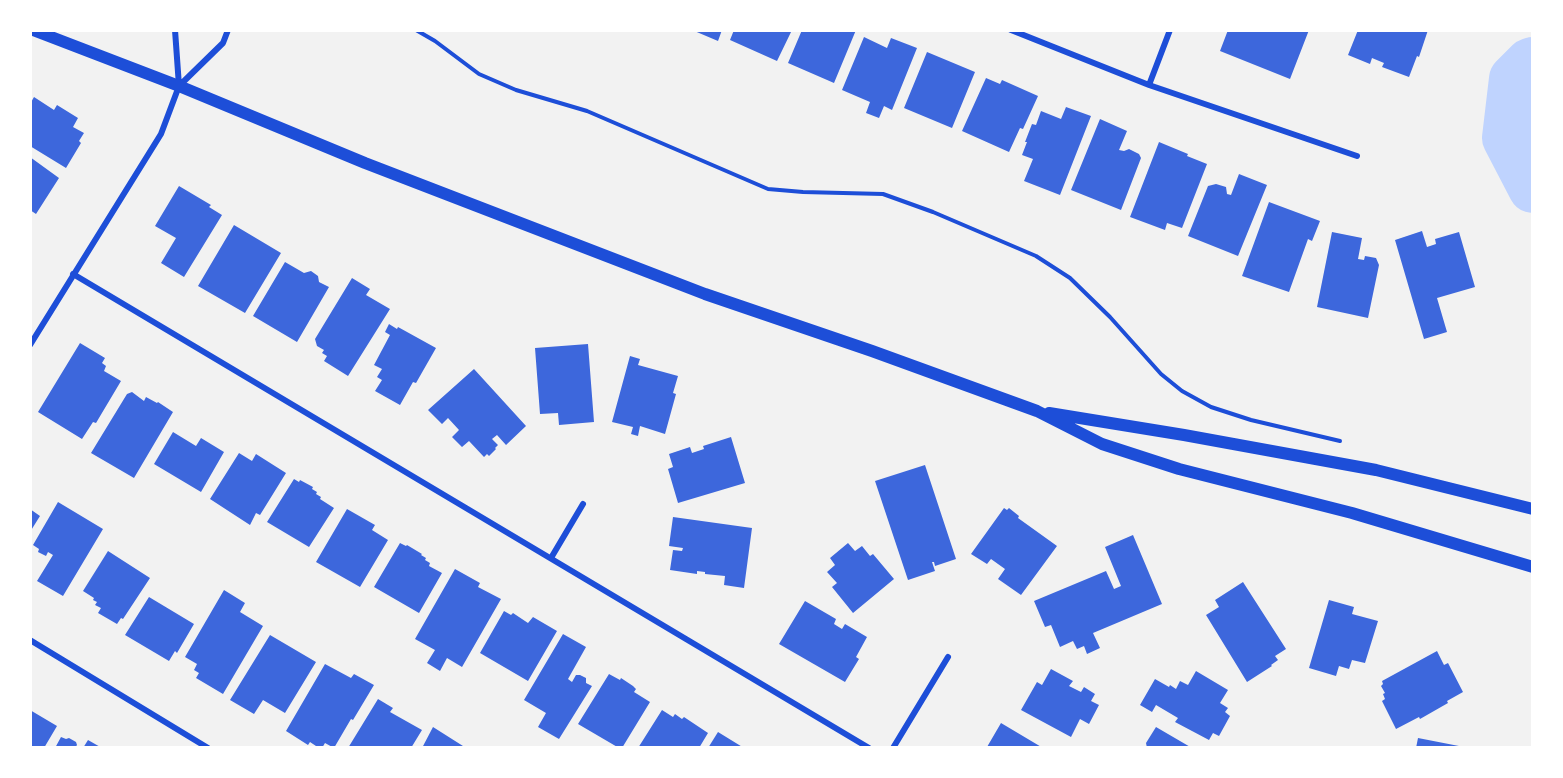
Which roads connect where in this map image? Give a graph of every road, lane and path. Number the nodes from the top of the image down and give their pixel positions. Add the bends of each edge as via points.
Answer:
1 (33, 30) edge
2 (175, 30) edge
3 (228, 30) edge
4 (416, 30) edge
5 (1011, 30) edge
6 (1170, 30) edge
7 (1149, 85) junction
8 (179, 86) junction
9 (1357, 156) dead end
10 (74, 274) junction
11 (30, 345) edge
12 (1037, 411) junction
13 (1342, 441) dead end
14 (583, 504) dead end
15 (1533, 509) edge
16 (551, 558) junction
17 (1533, 567) edge
18 (30, 640) edge
19 (948, 657) dead end
20 (208, 748) edge
21 (868, 748) edge
22 (893, 748) edge

1 - 8 main road
2 - 8 street
3 - 8 street via 223,43
4 - 13 path via 479,74 516,90 587,111 768,189 883,194 1036,256 1070,278 1182,391 1241,417
5 - 7 street
6 - 7 street
7 - 9 street
8 - 10 street via 160,134
8 - 12 main road via 705,294
10 - 11 street
10 - 16 street
12 - 15 main road via 1376,470
12 - 17 main road via 1102,444 1179,469 1352,513
14 - 16 street
16 - 21 street
18 - 20 street
19 - 22 street

